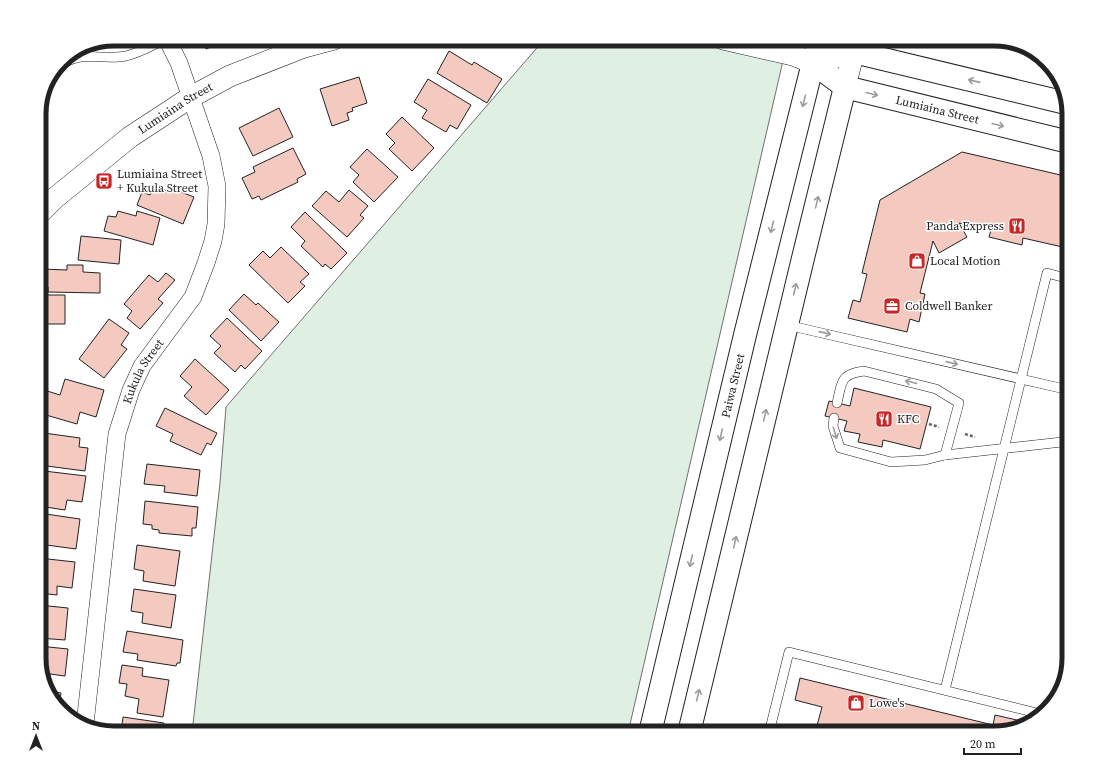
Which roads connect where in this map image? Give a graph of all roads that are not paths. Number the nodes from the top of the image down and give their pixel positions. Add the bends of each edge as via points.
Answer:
1 (152, 46) edge
2 (170, 46) edge
3 (308, 46) edge
4 (754, 46) edge
5 (817, 46) edge
6 (856, 46) edge
7 (80, 55) edge
8 (813, 63) junction
9 (845, 87) junction
10 (191, 97) junction
11 (1061, 102) edge
12 (1062, 140) edge
13 (46, 207) edge
14 (1062, 277) edge
15 (787, 325) junction
16 (1021, 379) junction
17 (1062, 388) edge
18 (837, 403) dead end
19 (834, 418) dead end
20 (1062, 442) edge
21 (1004, 449) junction
22 (945, 455) junction
23 (945, 690) junction
24 (1035, 712) edge
25 (85, 720) edge
26 (652, 726) edge
27 (691, 726) edge
28 (771, 726) edge

1 - 7 lane via 124,56
2 - 10 street, Kukula Street
3 - 10 street, Lumiaina Street via 230,76
4 - 8 street, Lumiaina Street via 794,55
5 - 8 street, Paiwa Street
6 - 8 main road
6 - 9 street
11 -> 6 main road
8 - 9 main road, Lumiaina Street
8 -> 26 main road, Paiwa Street
9 -> 12 main road, Lumiaina Street
15 -> 9 main road
10 - 13 street, Lumiaina Street via 130,137
10 - 25 street, Kukula Street via 215,174 217,206 214,241 193,297 142,366 131,390 117,434
14 - 16 lane via 1047,273
15 -> 16 lane
27 -> 15 main road
16 - 17 lane
16 - 21 lane
22 -> 18 lane via 959,403 936,389 864,371 852,372 842,381
19 -> 22 lane via 833,426 840,448 891,462 925,460
20 - 21 lane
21 - 22 lane
21 - 23 lane
23 - 24 lane
23 - 28 lane via 789,652

